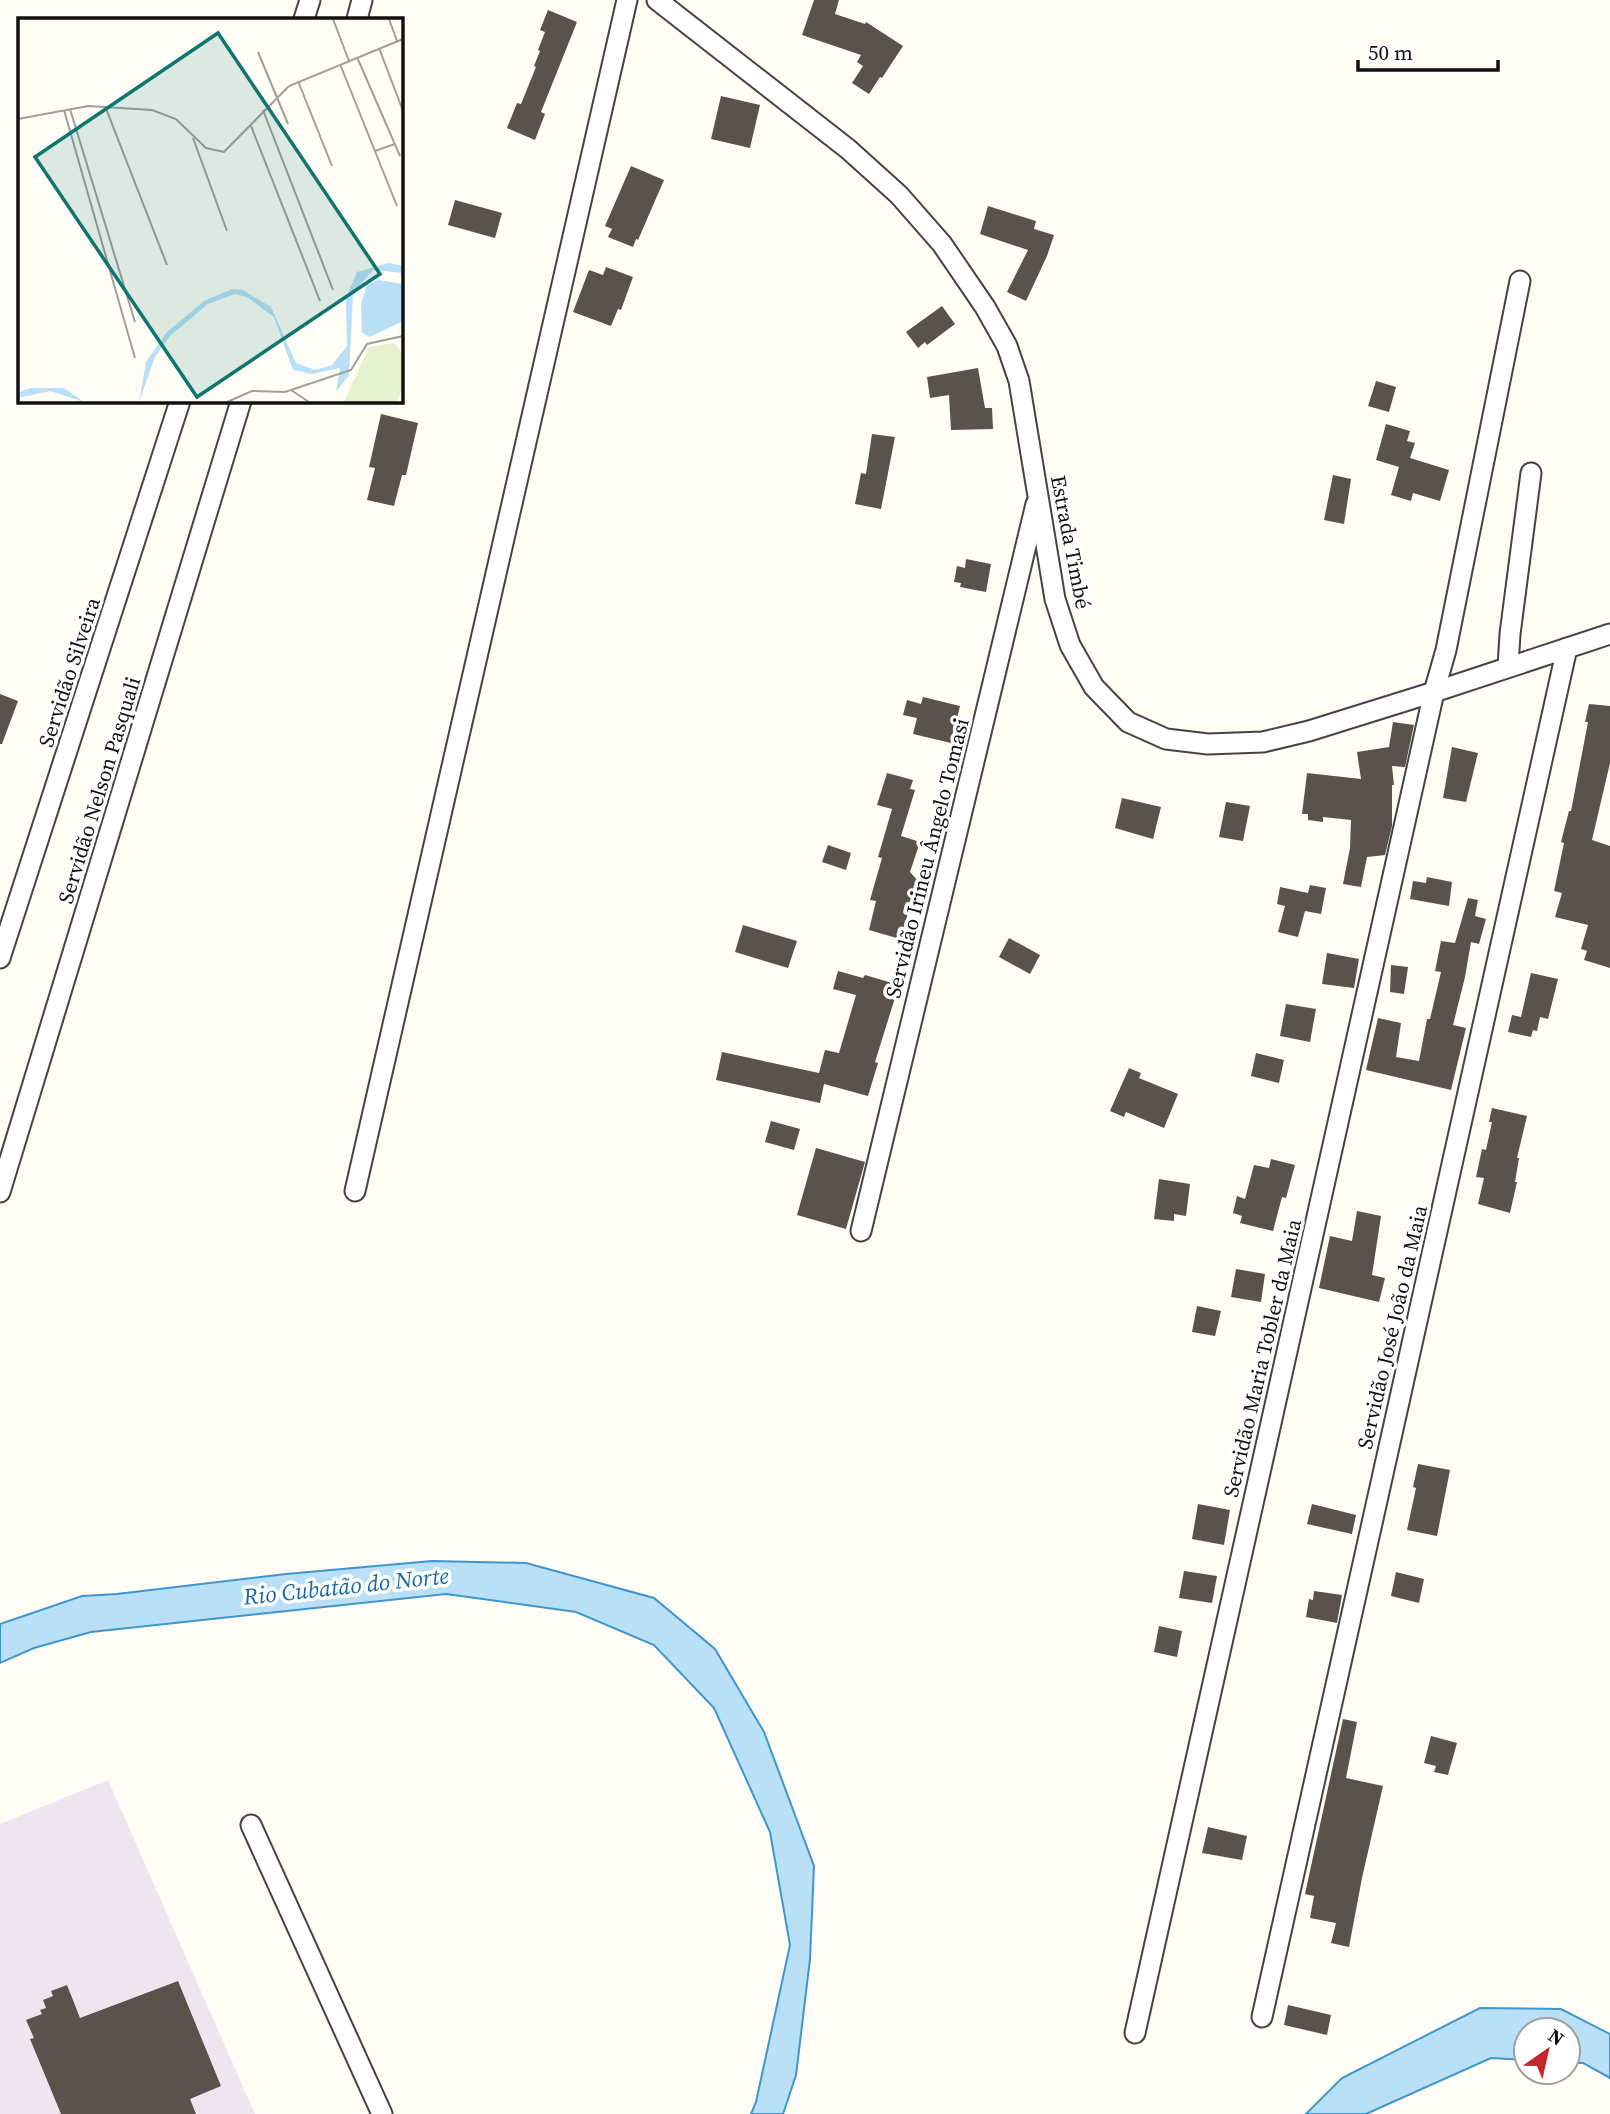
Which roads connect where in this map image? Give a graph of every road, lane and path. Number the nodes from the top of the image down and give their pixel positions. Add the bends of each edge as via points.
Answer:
1 (310, 0) edge
2 (362, 0) edge
3 (627, 0) edge
4 (657, 0) edge
5 (304, 18) edge
6 (357, 18) edge
7 (1520, 281) dead end
8 (180, 402) edge
9 (241, 402) edge
10 (1531, 473) dead end
11 (1038, 496) junction
12 (1610, 634) edge
13 (1567, 648) junction
14 (1508, 667) junction
15 (1434, 692) junction
16 (0, 958) edge
17 (355, 1191) dead end
18 (0, 1192) edge
19 (861, 1231) dead end
20 (251, 1825) dead end
21 (1262, 2017) dead end
22 (1135, 2033) dead end
23 (382, 2114) edge

1 - 5 street
2 - 6 street
3 - 17 street
4 - 11 street, Estrada Timbé via 849,149 899,195 942,244 1007,346 1019,381
7 - 15 street, Servidão Maria Tobler da Maia
8 - 16 street, Servidão Silveira
9 - 18 street, Servidão Nelson Pasquali
10 - 14 street
11 - 15 street, Estrada Timbé via 1055,599 1070,645 1094,687 1128,722 1166,739 1208,744 1263,742
11 - 19 street, Servidão Irineu Ângelo Tomasi
12 - 13 street, Estrada Timbé
13 - 14 street, Estrada Timbé
13 - 21 street, Servidão José João da Maia
14 - 15 street, Estrada Timbé
15 - 22 street, Servidão Maria Tobler da Maia
20 - 23 street

